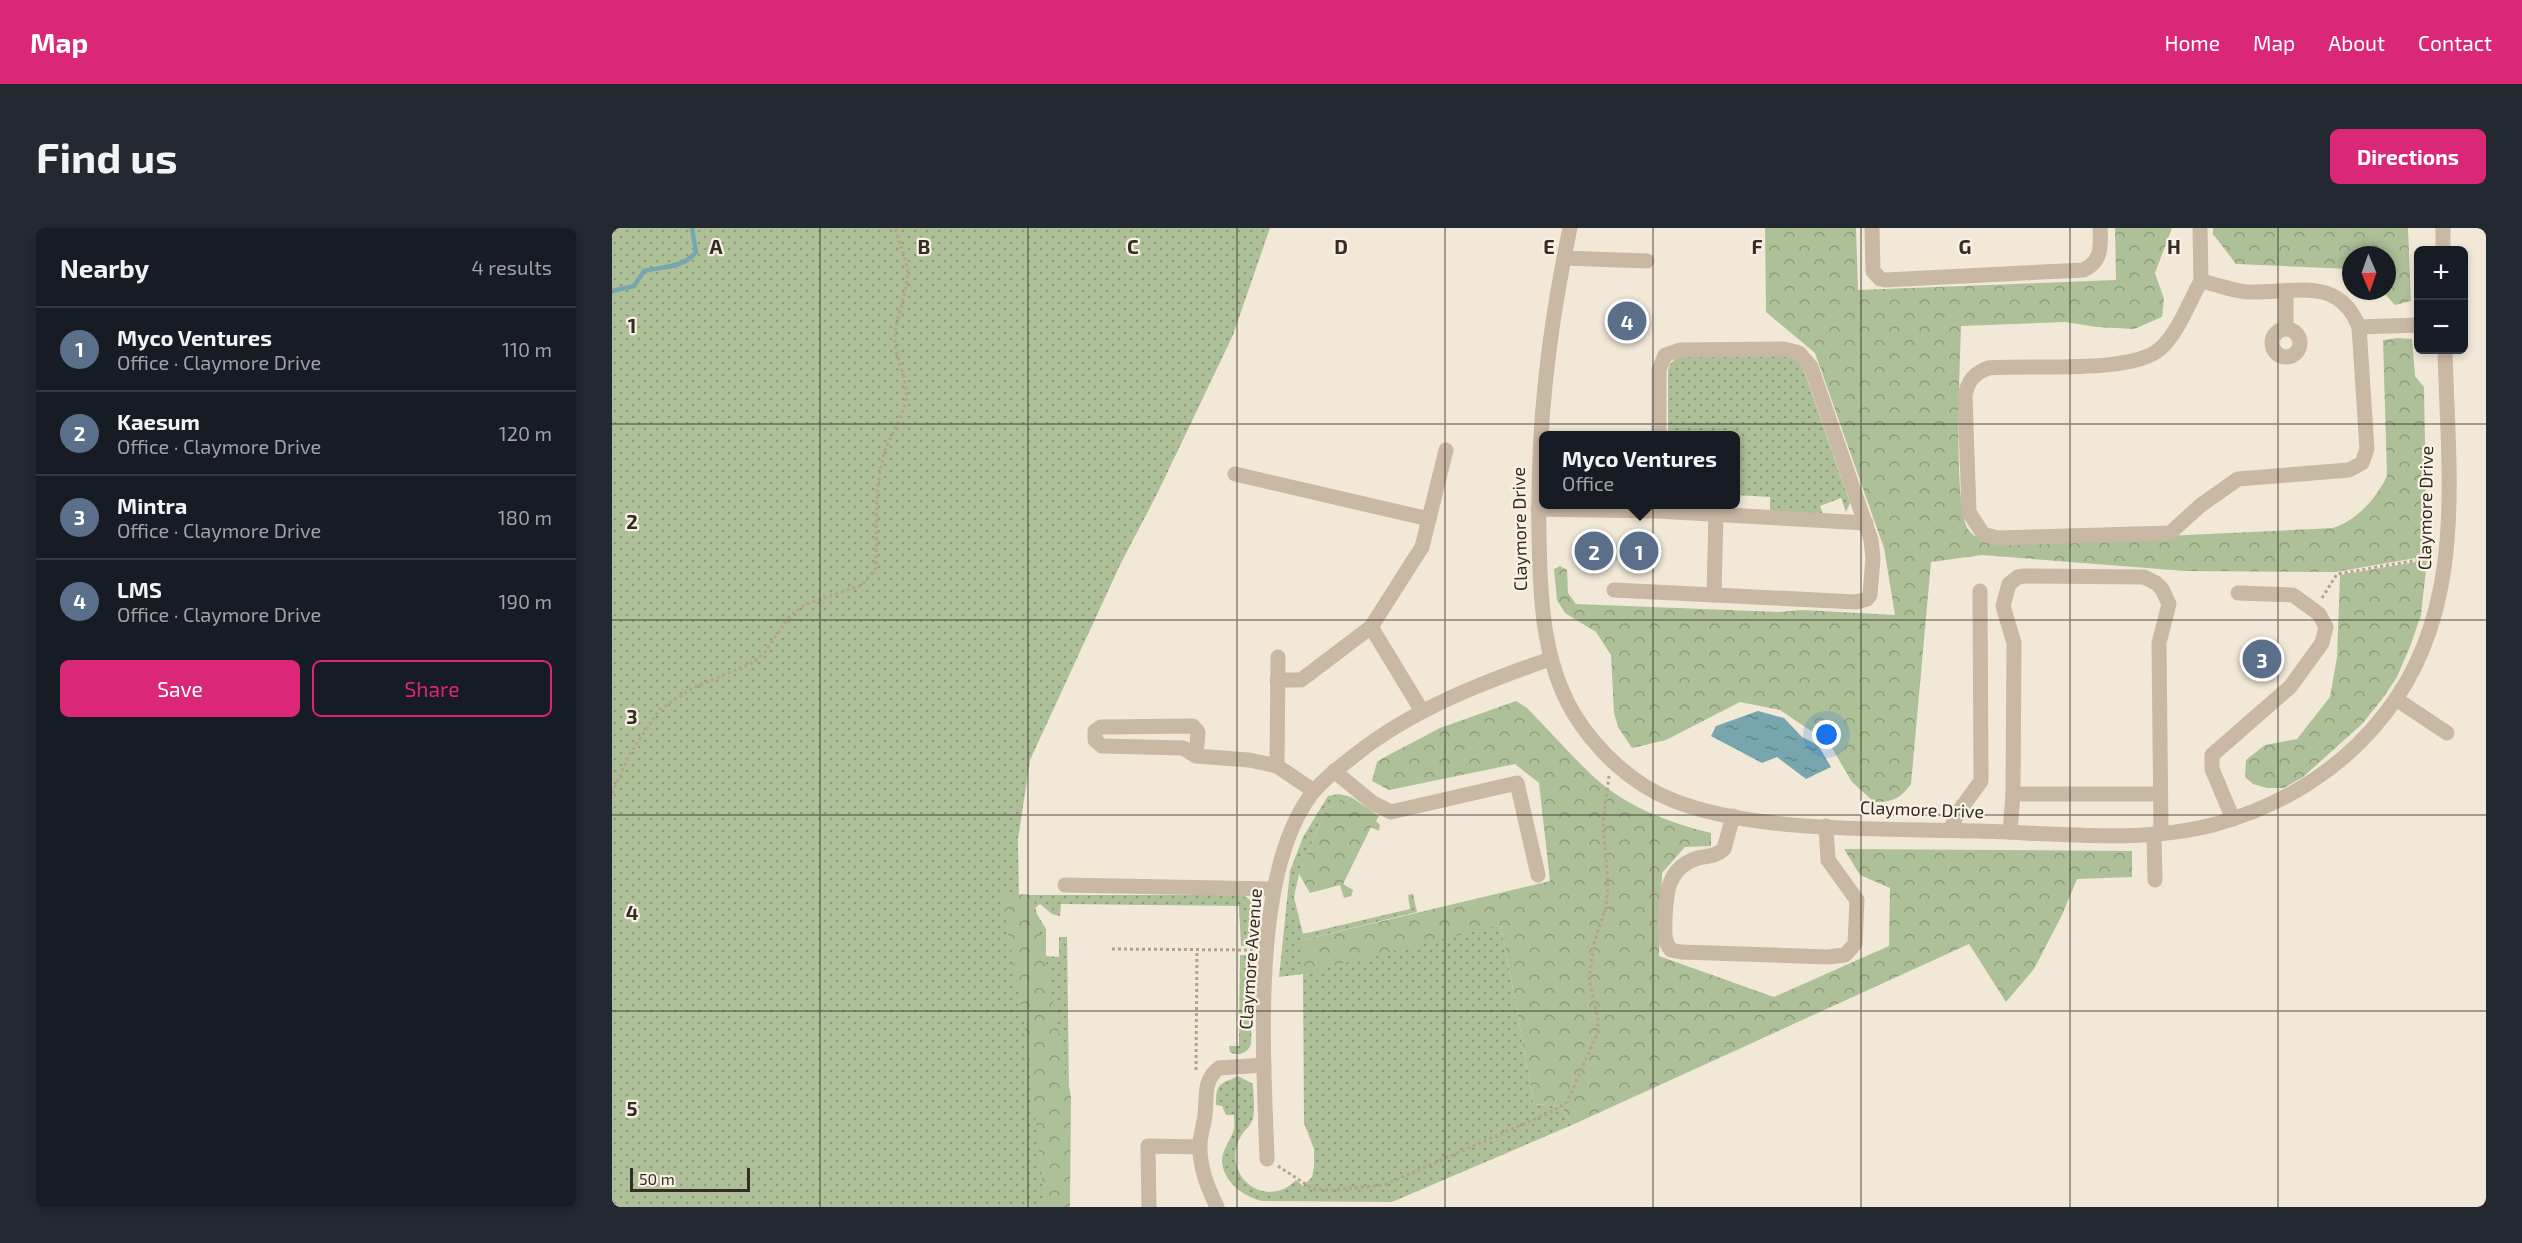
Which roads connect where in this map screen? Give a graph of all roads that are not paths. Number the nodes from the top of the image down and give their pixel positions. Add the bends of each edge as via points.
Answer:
1 (1570, 228) edge
2 (1872, 228) edge
3 (2100, 228) edge
4 (2200, 228) edge
5 (2443, 228) edge
6 (2443, 246) edge
7 (1564, 258) junction
8 (1647, 261) dead end
9 (2202, 281) junction
10 (2286, 291) junction
11 (2414, 325) edge
12 (2359, 327) junction
13 (2286, 328) dead end
14 (2445, 354) edge
15 (1540, 431) edge
16 (1659, 431) edge
17 (1539, 444) edge
18 (1446, 450) dead end
19 (1235, 474) dead end
20 (1538, 509) joint
21 (1668, 509) edge
22 (1716, 514) junction
23 (1429, 519) junction
24 (1866, 523) junction
25 (1614, 591) dead end
26 (1980, 591) dead end
27 (2238, 592) dead end
28 (1714, 595) junction
29 (1371, 627) junction
30 (1278, 657) dead end
31 (1550, 659) junction
32 (1277, 680) junction
33 (2396, 699) junction
34 (1422, 711) junction
35 (2447, 733) dead end
36 (1196, 756) junction
37 (1277, 766) junction
38 (1334, 771) junction
39 (1314, 791) junction
40 (2013, 794) junction
41 (2160, 794) junction
42 (1733, 816) junction
43 (2233, 819) junction
44 (1826, 826) junction
45 (1950, 830) junction
46 (2010, 832) junction
47 (2157, 834) junction
48 (1538, 875) dead end
49 (2156, 880) dead end
50 (1065, 885) dead end
51 (1274, 889) junction
52 (1264, 1065) junction
53 (1200, 1147) junction
54 (1267, 1160) road end
55 (1149, 1207) edge
56 (1216, 1207) edge

1 - 7 street, Claymore Drive
2 - 3 street via 1874,271 1885,280 2083,270 2098,256
4 - 9 street
5 - 6 street
7 - 8 street
7 - 15 street, Claymore Drive via 1550,332
9 - 10 street via 2244,292
9 - 12 street via 2173,333 2159,349 2140,360 2007,366 1988,369 1972,378 1965,396 1969,512 1983,534 1997,538 2170,533 2238,478 2349,470 2362,463 2367,449
10 - 12 street via 2327,291 2344,302
10 - 13 street
11 - 12 street
14 - 33 street, Claymore Drive via 2447,558 2434,620
16 - 24 street via 1659,370 1665,355 1680,350 1784,349 1799,353 1811,367
17 - 20 street, Claymore Drive
18 - 23 street
19 - 23 street
20 - 31 street, Claymore Drive via 1541,592
21 - 22 street
22 - 24 street
22 - 28 street
23 - 29 street via 1422,547
24 - 28 street via 1873,552 1867,599 1856,602
25 - 28 street
26 - 45 street via 1981,781
27 - 43 street via 2288,593 2314,609 2326,627 2322,643 2282,695 2212,756 2212,769
29 - 32 street via 1301,680
29 - 34 street
30 - 32 street
31 - 34 street, Claymore Avenue via 1480,684
31 - 42 street, Claymore Drive via 1577,719 1615,764 1667,798
32 - 37 street
33 - 35 street
33 - 43 street, Claymore Drive via 2371,731 2324,773 2286,797
34 - 38 street, Claymore Avenue via 1379,735
36 - 36 street via 1183,748 1102,746 1095,740 1095,731 1101,727 1193,726 1198,732
36 - 37 street
37 - 39 street
38 - 39 street, Claymore Avenue
38 - 48 street via 1391,812 1517,783
39 - 51 street, Claymore Avenue via 1286,843
40 - 41 street
40 - 41 street via 2014,642 2003,606 2013,581 2036,576 2144,577 2162,589 2169,611 2159,643
40 - 46 street
41 - 47 street
42 - 44 street, Claymore Drive
42 - 44 street via 1724,849 1687,863 1668,884 1664,936 1671,950 1845,955 1855,944 1857,900 1828,860
43 - 47 street, Claymore Drive
44 - 45 street, Claymore Drive
45 - 46 street, Claymore Drive
46 - 47 street, Claymore Drive
47 - 49 street
50 - 51 street
51 - 52 street, Claymore Avenue via 1267,950
52 - 53 street via 1225,1066 1215,1071 1206,1087
52 - 54 street, Claymore Avenue
53 - 55 street via 1148,1146
53 - 56 street via 1204,1179

